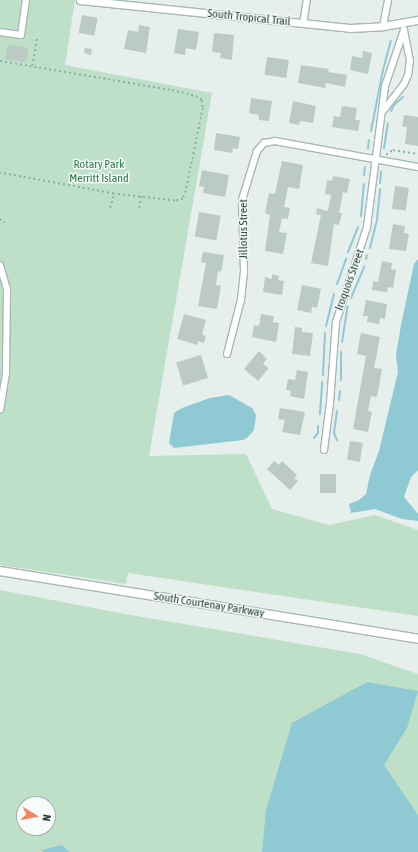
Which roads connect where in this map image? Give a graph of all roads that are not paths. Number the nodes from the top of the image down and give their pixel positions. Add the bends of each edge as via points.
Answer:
1 (26, 0) edge
2 (80, 0) edge
3 (307, 0) edge
4 (388, 0) edge
5 (139, 3) edge
6 (418, 20) edge
7 (303, 24) junction
8 (383, 26) junction
9 (403, 26) junction
10 (0, 32) edge
11 (383, 112) junction
12 (375, 158) junction
13 (418, 167) edge
14 (0, 265) edge
15 (227, 354) dead end
16 (0, 410) edge
17 (324, 450) dead end
18 (0, 570) edge
19 (418, 639) edge

1 - 10 street via 21,35
2 - 5 street, South Tropical Trail
3 - 7 street
4 - 8 street
5 - 7 street, South Tropical Trail
6 - 9 street, South Tropical Trail
7 - 8 street, South Tropical Trail via 350,28
8 - 9 street, South Tropical Trail
9 - 11 street, Iroquois Street via 385,86
9 - 11 street, Iroquois Street via 410,61 408,75
11 - 12 street, Iroquois Street
12 - 13 street, Jillotus Street
12 - 15 street, Jillotus Street via 275,141 264,143 257,151 242,200 244,272 241,300
12 - 17 street, Iroquois Street via 366,233 336,322
14 - 16 street via 7,297 6,373
18 - 19 main road, South Courtenay Parkway

